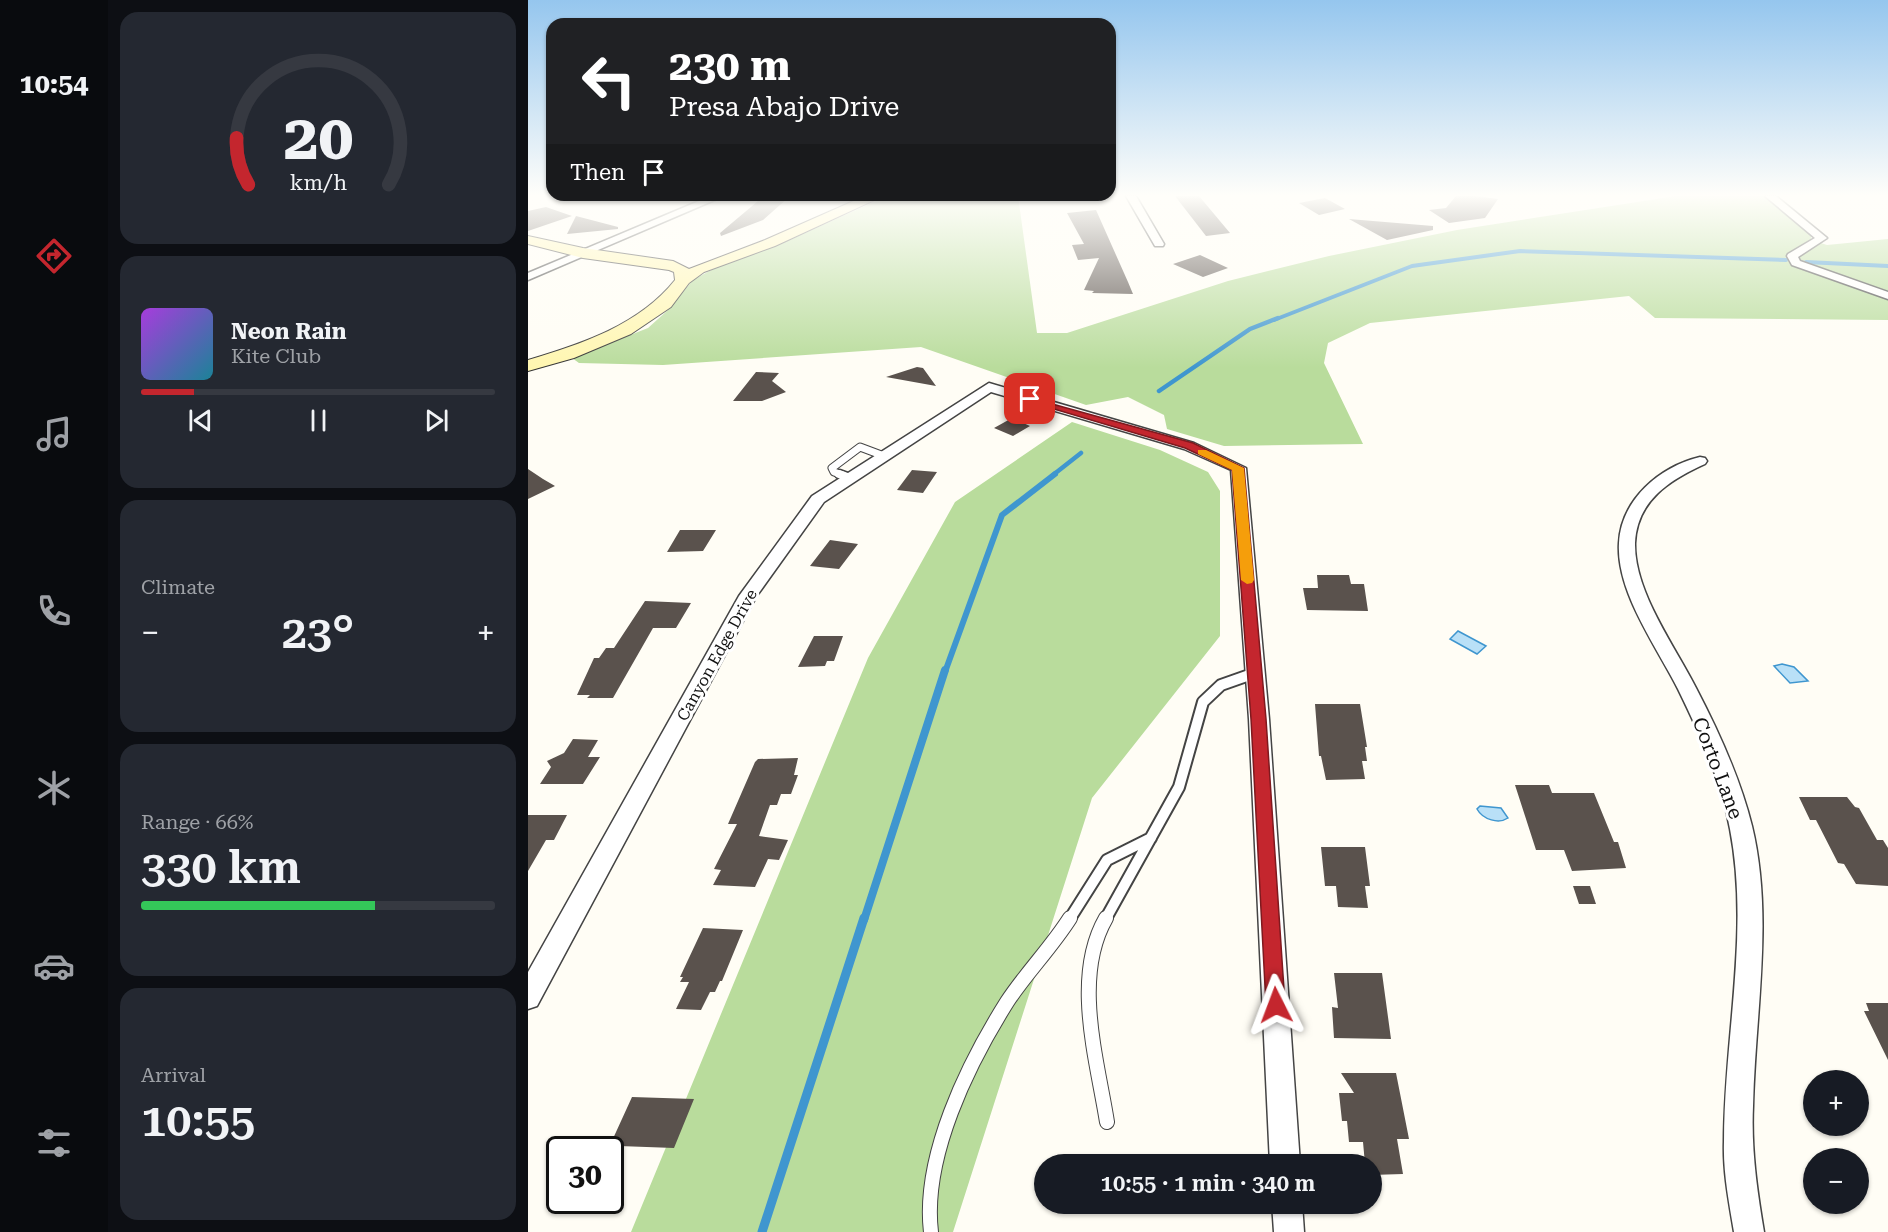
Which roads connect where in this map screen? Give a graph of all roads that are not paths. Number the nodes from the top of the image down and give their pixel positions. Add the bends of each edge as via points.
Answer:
1 (582, 253) edge
2 (586, 253) edge
3 (741, 253) edge
4 (1796, 253) edge
5 (528, 277) edge
6 (683, 280) junction
7 (1888, 296) edge
8 (528, 366) edge
9 (1700, 461) dead end
10 (1255, 673) junction
11 (1151, 838) junction
12 (528, 997) edge
13 (1107, 1122) dead end
14 (1284, 1154) edge
15 (1288, 1214) edge
16 (931, 1232) edge
17 (1289, 1232) edge
18 (1749, 1232) edge

1 - 5 street
2 - 6 street via 673,266 682,270
3 - 6 street via 699,269
4 - 7 street via 1792,256 1796,263
6 - 8 street via 665,303 625,330
9 - 18 street, Corto Lane via 1664,479 1643,498 1634,511 1625,543 1635,589 1714,746 1730,789 1745,853 1750,918 1738,1142
10 - 11 lane via 1221,685 1203,702 1179,787
10 - 12 street, Canyon Edge Drive via 1238,468 1189,446 988,387 818,500 748,596
10 - 14 street
11 - 13 lane via 1096,935 1090,960 1090,998
11 - 16 lane via 1107,860 1052,946 1008,1001 968,1074 939,1148 928,1208
15 - 17 street

